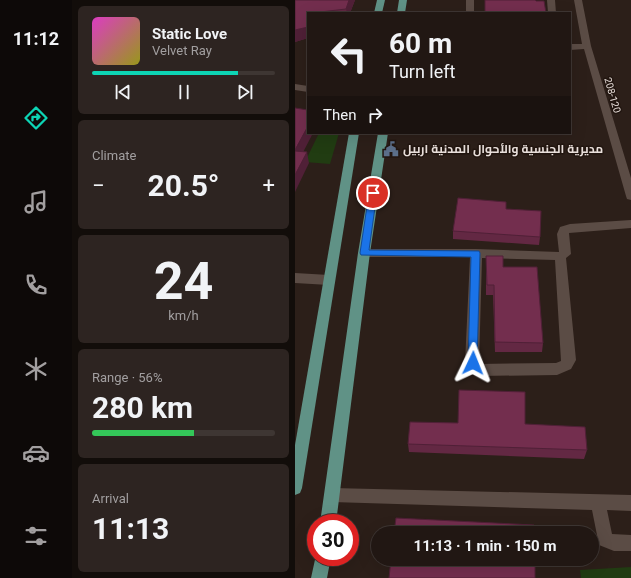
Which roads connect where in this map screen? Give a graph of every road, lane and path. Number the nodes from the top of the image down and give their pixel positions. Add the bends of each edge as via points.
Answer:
1 (381, 0) edge
2 (403, 0) edge
3 (470, 0) edge
4 (551, 0) edge
5 (578, 0) edge
6 (378, 12) edge
7 (401, 12) edge
8 (470, 12) edge
9 (552, 12) edge
10 (587, 46) junction
11 (571, 47) edge
12 (295, 87) edge
13 (307, 89) edge
14 (354, 134) edge
15 (383, 134) edge
16 (631, 196) edge
17 (631, 224) edge
18 (364, 253) junction
19 (476, 253) junction
20 (560, 256) junction
21 (295, 278) edge
22 (329, 280) junction
23 (295, 488) edge
24 (333, 495) junction
25 (598, 502) junction
26 (631, 503) edge
27 (330, 514) edge
28 (631, 543) edge
29 (321, 566) edge
30 (319, 578) edge

1 - 6 main road
2 - 7 main road
3 - 8 street
4 - 9 street
5 - 10 street, 208-120
10 - 11 street
10 - 16 street, 208-120
12 - 13 street
14 - 22 main road
15 - 18 main road
17 - 20 street via 564,230 565,254
18 - 19 street
18 - 24 main road
19 - 20 street
19 - 20 street via 473,363 475,369 479,370 557,369 566,365 569,360
21 - 22 street
22 - 23 main road
24 - 25 street
24 - 27 main road
25 - 26 street
25 - 28 street via 605,539 614,543
29 - 30 main road

